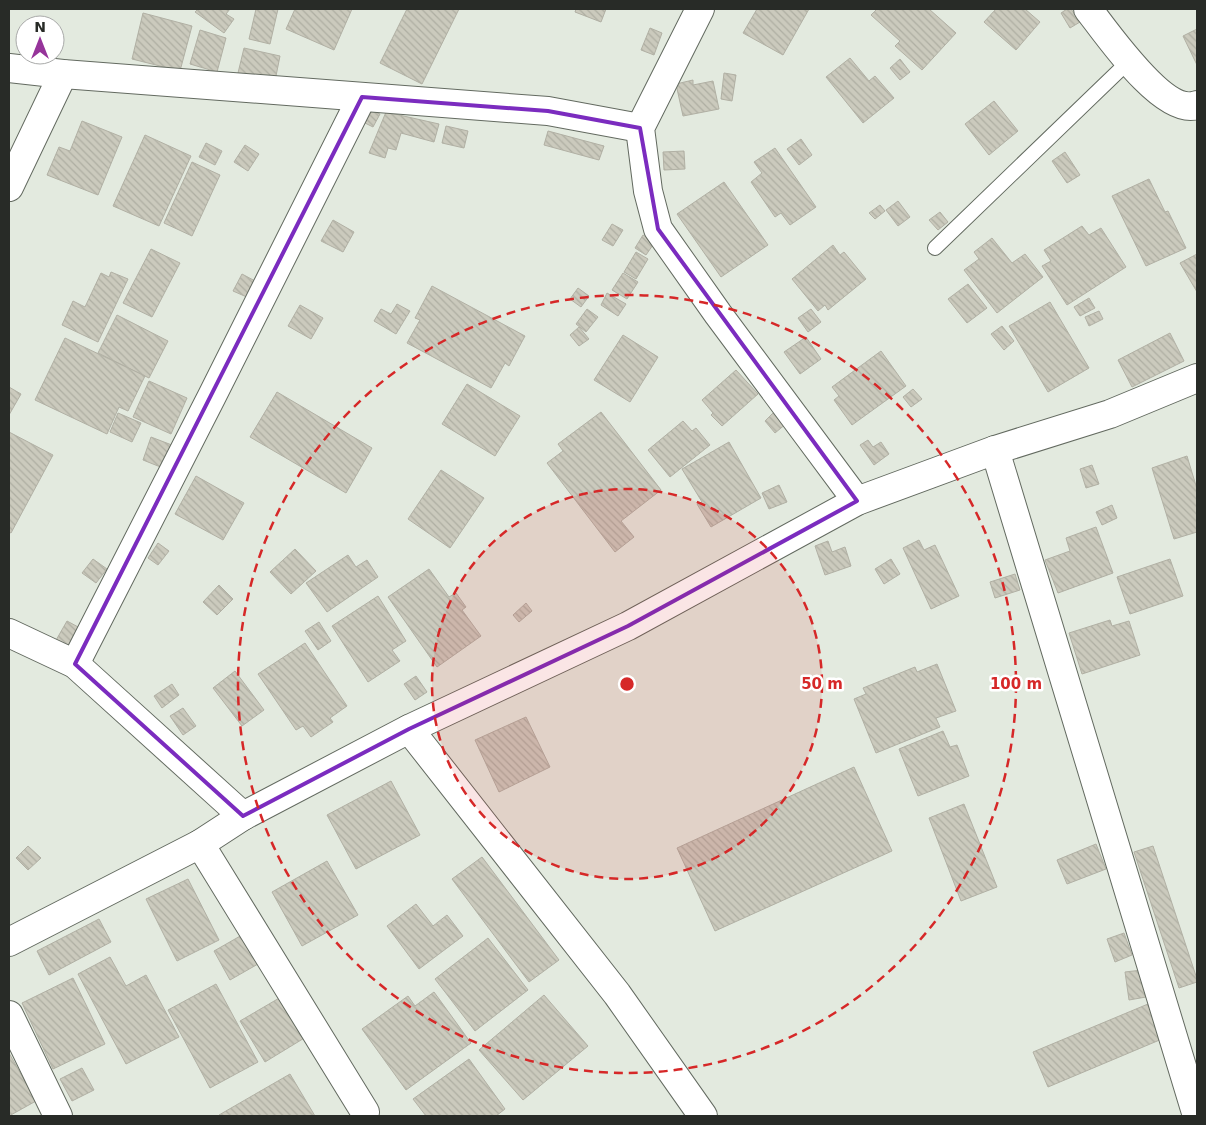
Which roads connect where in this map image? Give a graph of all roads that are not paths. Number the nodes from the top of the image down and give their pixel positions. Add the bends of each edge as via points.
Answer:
1 (700, 9) edge
2 (1088, 9) edge
3 (1128, 62) junction
4 (9, 68) edge
5 (62, 74) junction
6 (362, 97) junction
7 (1197, 105) edge
8 (640, 128) junction
9 (9, 187) edge
10 (935, 248) dead end
11 (1197, 378) edge
12 (994, 450) junction
13 (857, 501) junction
14 (9, 633) edge
15 (75, 664) junction
16 (409, 729) junction
17 (243, 816) junction
18 (200, 844) junction
19 (9, 942) edge
20 (9, 1015) edge
21 (365, 1112) dead end
22 (58, 1116) edge
23 (703, 1116) edge
24 (1197, 1116) edge

1 - 8 street
2 - 3 street
3 - 7 street via 1150,85 1176,103
3 - 10 lane
4 - 5 street
5 - 6 street
5 - 9 street
6 - 8 street via 548,112
6 - 15 street
8 - 13 street via 648,191 658,229
11 - 12 street via 1110,414
12 - 13 street
12 - 24 street
13 - 16 street via 628,626
14 - 15 street
15 - 17 street
16 - 17 street
16 - 23 street via 616,994
17 - 18 street
18 - 19 street
18 - 21 street
20 - 22 street

